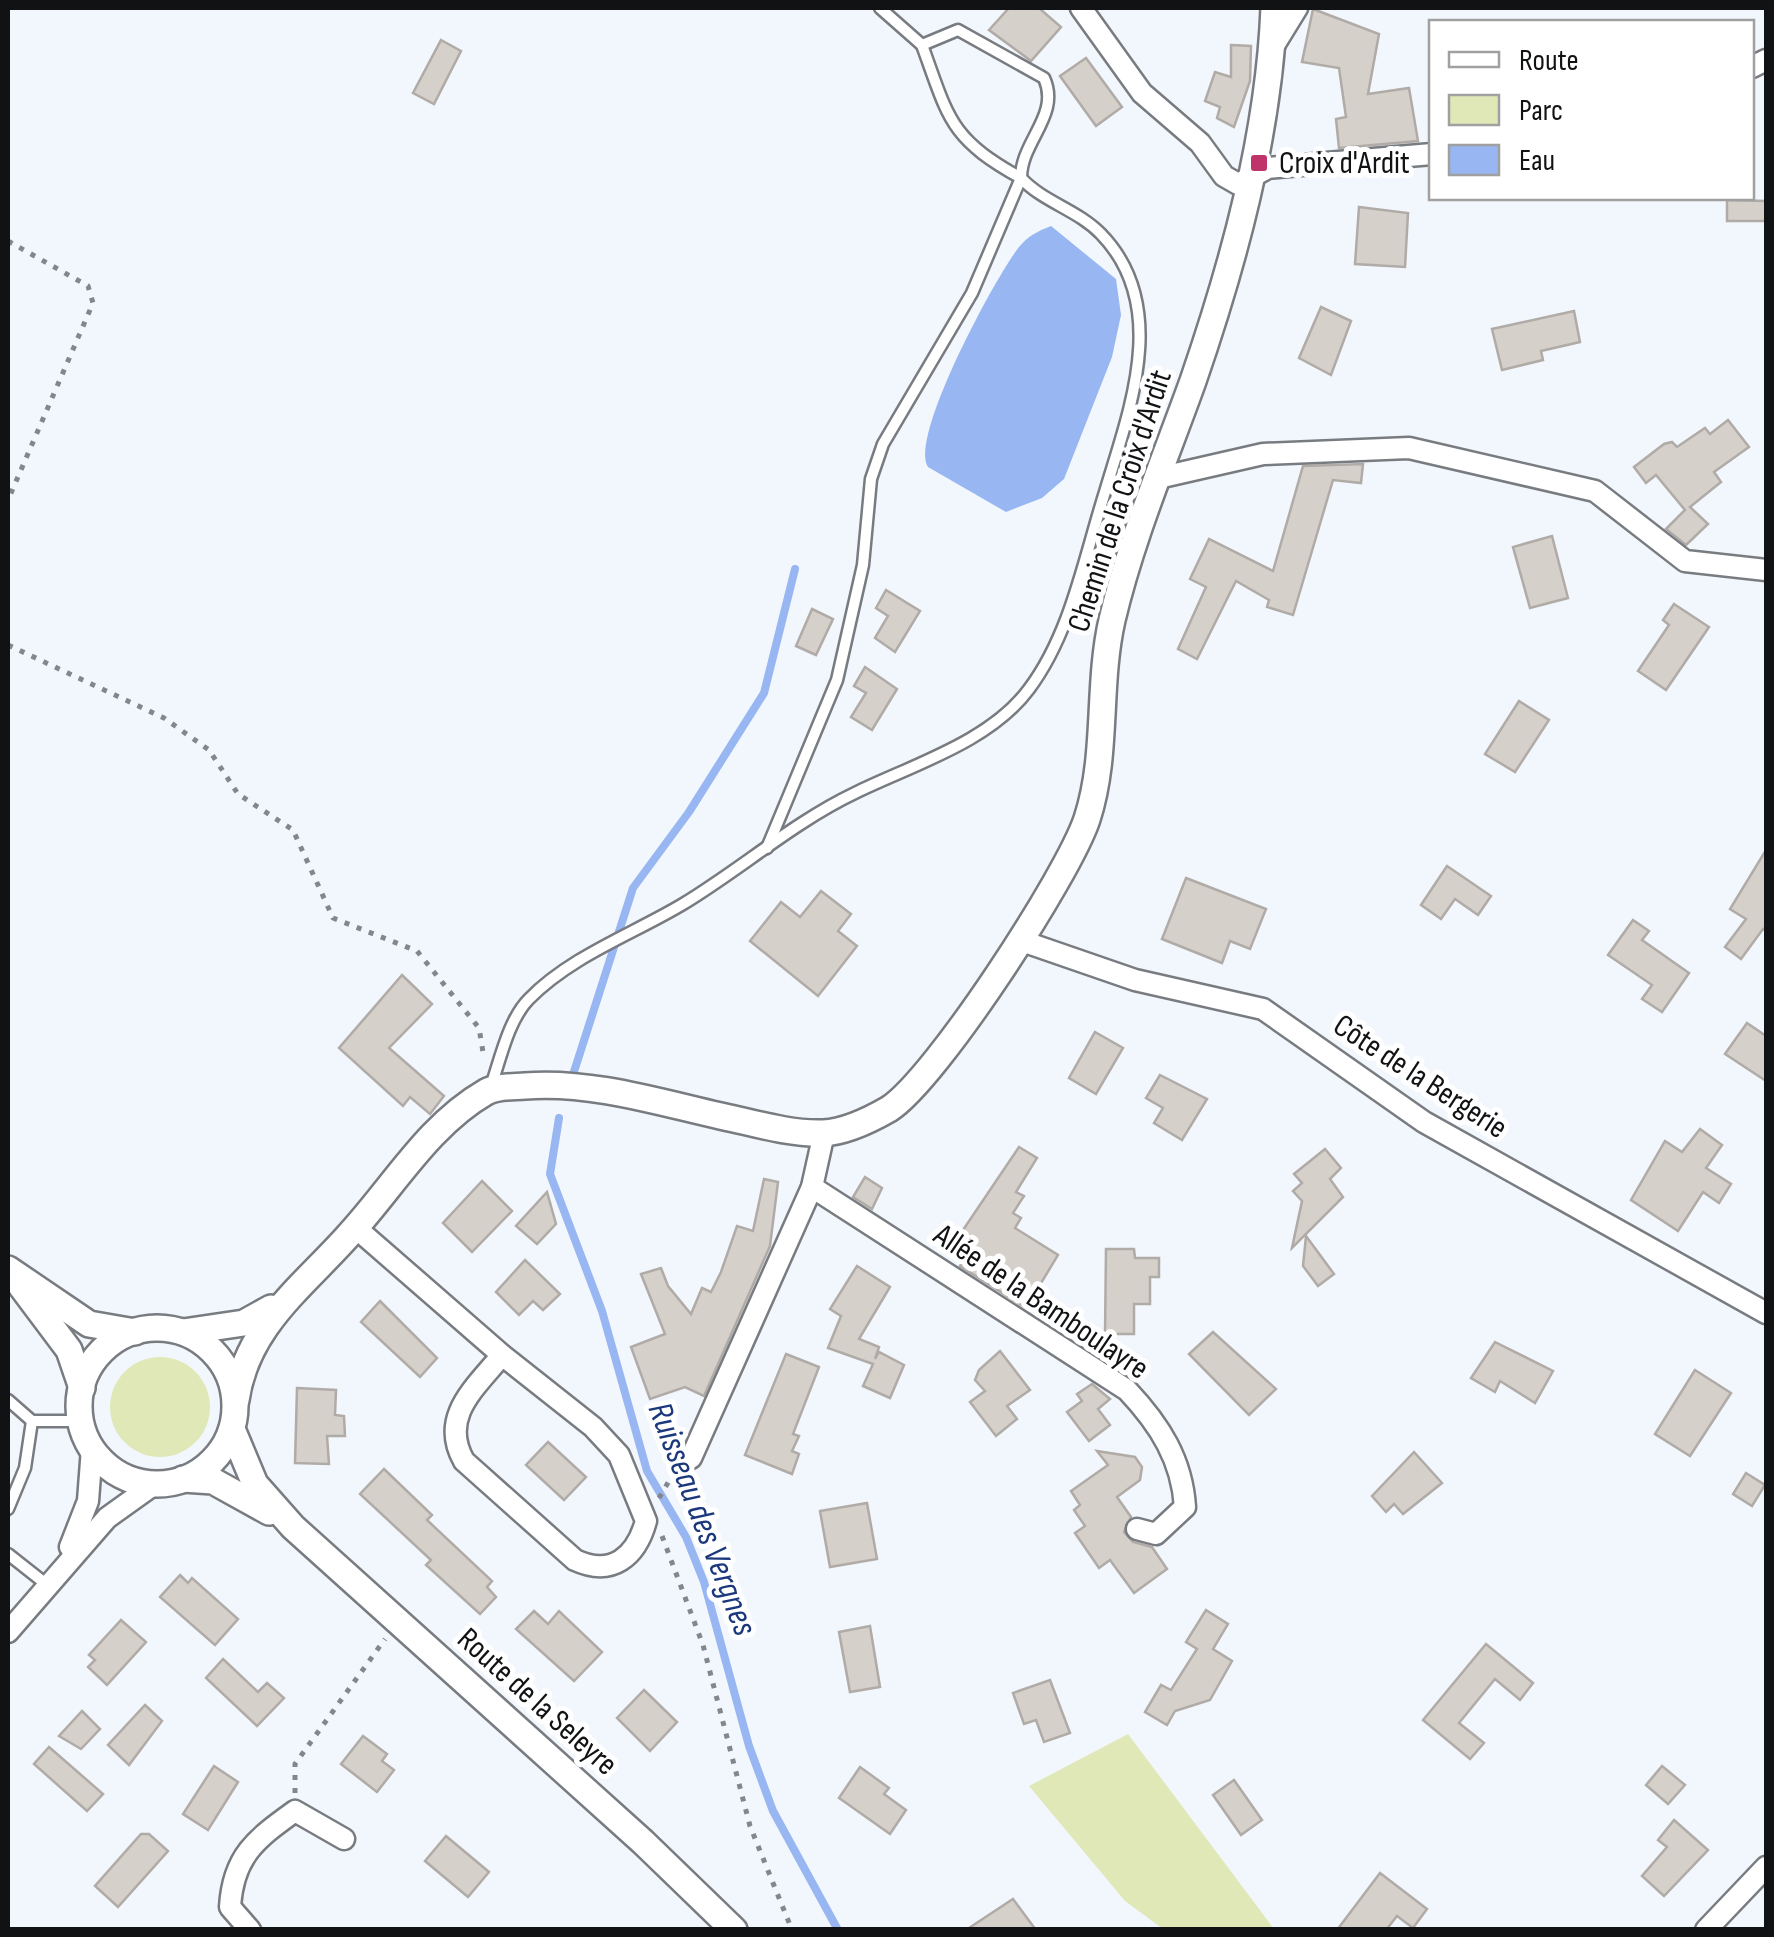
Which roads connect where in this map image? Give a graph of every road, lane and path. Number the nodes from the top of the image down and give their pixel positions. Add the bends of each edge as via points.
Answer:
1 (880, 8) edge
2 (1081, 8) edge
3 (1274, 8) edge
4 (1297, 8) edge
5 (922, 45) junction
6 (1272, 49) junction
7 (1429, 154) edge
8 (1252, 176) junction
9 (1021, 178) junction
10 (8, 241) edge
11 (1158, 478) junction
12 (8, 500) edge
13 (1766, 570) edge
14 (8, 644) edge
15 (767, 848) junction
16 (1022, 940) junction
17 (490, 1090) junction
18 (824, 1134) junction
19 (812, 1186) junction
20 (356, 1228) junction
21 (10, 1271) edge
22 (288, 1298) junction
23 (1766, 1312) edge
24 (136, 1332) junction
25 (183, 1332) junction
26 (502, 1355) junction
27 (82, 1388) junction
28 (8, 1400) edge
29 (236, 1400) junction
30 (32, 1421) junction
31 (80, 1421) junction
32 (232, 1429) junction
33 (92, 1448) junction
34 (691, 1458) dead end
35 (182, 1479) junction
36 (153, 1484) junction
37 (658, 1500) dead end
38 (8, 1509) edge
39 (656, 1510) dead end
40 (293, 1527) junction
41 (1137, 1529) dead end
42 (661, 1532) dead end
43 (8, 1554) edge
44 (46, 1584) junction
45 (398, 1621) junction
46 (8, 1632) edge
47 (295, 1811) junction
48 (344, 1840) dead end
49 (1766, 1867) edge
50 (250, 1930) edge
51 (734, 1930) edge
52 (792, 1930) edge
53 (1706, 1930) edge

1 - 5 lane
2 - 8 street via 1142,93 1200,143 1224,176 1238,184
3 - 6 street, Chemin de la Croix d'Ardit
4 - 6 street
5 - 9 lane via 959,134 978,154
5 - 9 lane via 958,30 1044,78 1050,107 1021,158
6 - 8 street, Chemin de la Croix d'Ardit
7 - 8 street via 1268,168
8 - 11 street, Chemin de la Croix d'Ardit
9 - 15 lane via 972,294 883,444 871,479 864,565 837,680
9 - 15 lane via 1103,236 1127,272 1140,327 1138,380 1062,630 1029,689 1005,715 849,795
10 - 12 path via 88,286 93,303
11 - 13 street via 1263,454 1409,448 1595,491 1685,561
11 - 16 street, Chemin de la Croix d'Ardit via 1113,616 1098,774 1086,824
14 - 17 path via 164,718 209,750 238,794 293,830 332,918 418,952 479,1028
15 - 17 lane via 570,967 526,1001
16 - 18 street, Chemin de la Croix d'Ardit via 914,1086 892,1107
16 - 23 street, Côte de la Bergerie via 1135,980 1263,1010 1424,1122
17 - 18 street, Chemin de la Croix d'Ardit via 558,1083
17 - 20 street via 430,1137
18 - 19 street
19 - 34 street
19 - 41 street, Allée de la Bamboulayre via 1138,1401 1178,1462 1185,1508 1156,1534
20 - 22 street
20 - 26 street
21 - 24 street via 88,1324
21 - 27 street via 69,1350
22 - 25 street via 244,1324
22 - 29 street via 245,1359
24 - 25 street
24 - 27 street via 101,1351
25 - 29 street via 213,1350
26 - 26 street via 593,1426 619,1455 646,1521 629,1555 611,1568 575,1560 464,1461 456,1446 458,1409
27 - 31 street
28 - 30 lane
29 - 32 street
30 - 31 lane
30 - 38 lane via 25,1468
31 - 33 street
32 - 35 street via 216,1459
32 - 40 street via 256,1484
33 - 36 street via 129,1480
33 - 44 street via 88,1501 77,1535
35 - 36 street
35 - 40 street via 237,1490
36 - 44 street via 106,1518
37 - 39 path
40 - 45 street, Route de la Seleyre
42 - 52 path via 703,1645 750,1826
43 - 44 lane
44 - 46 street
45 - 47 path via 295,1764
45 - 51 street, Route de la Seleyre
47 - 48 street
47 - 50 street via 257,1838 232,1877 230,1906
49 - 53 street

